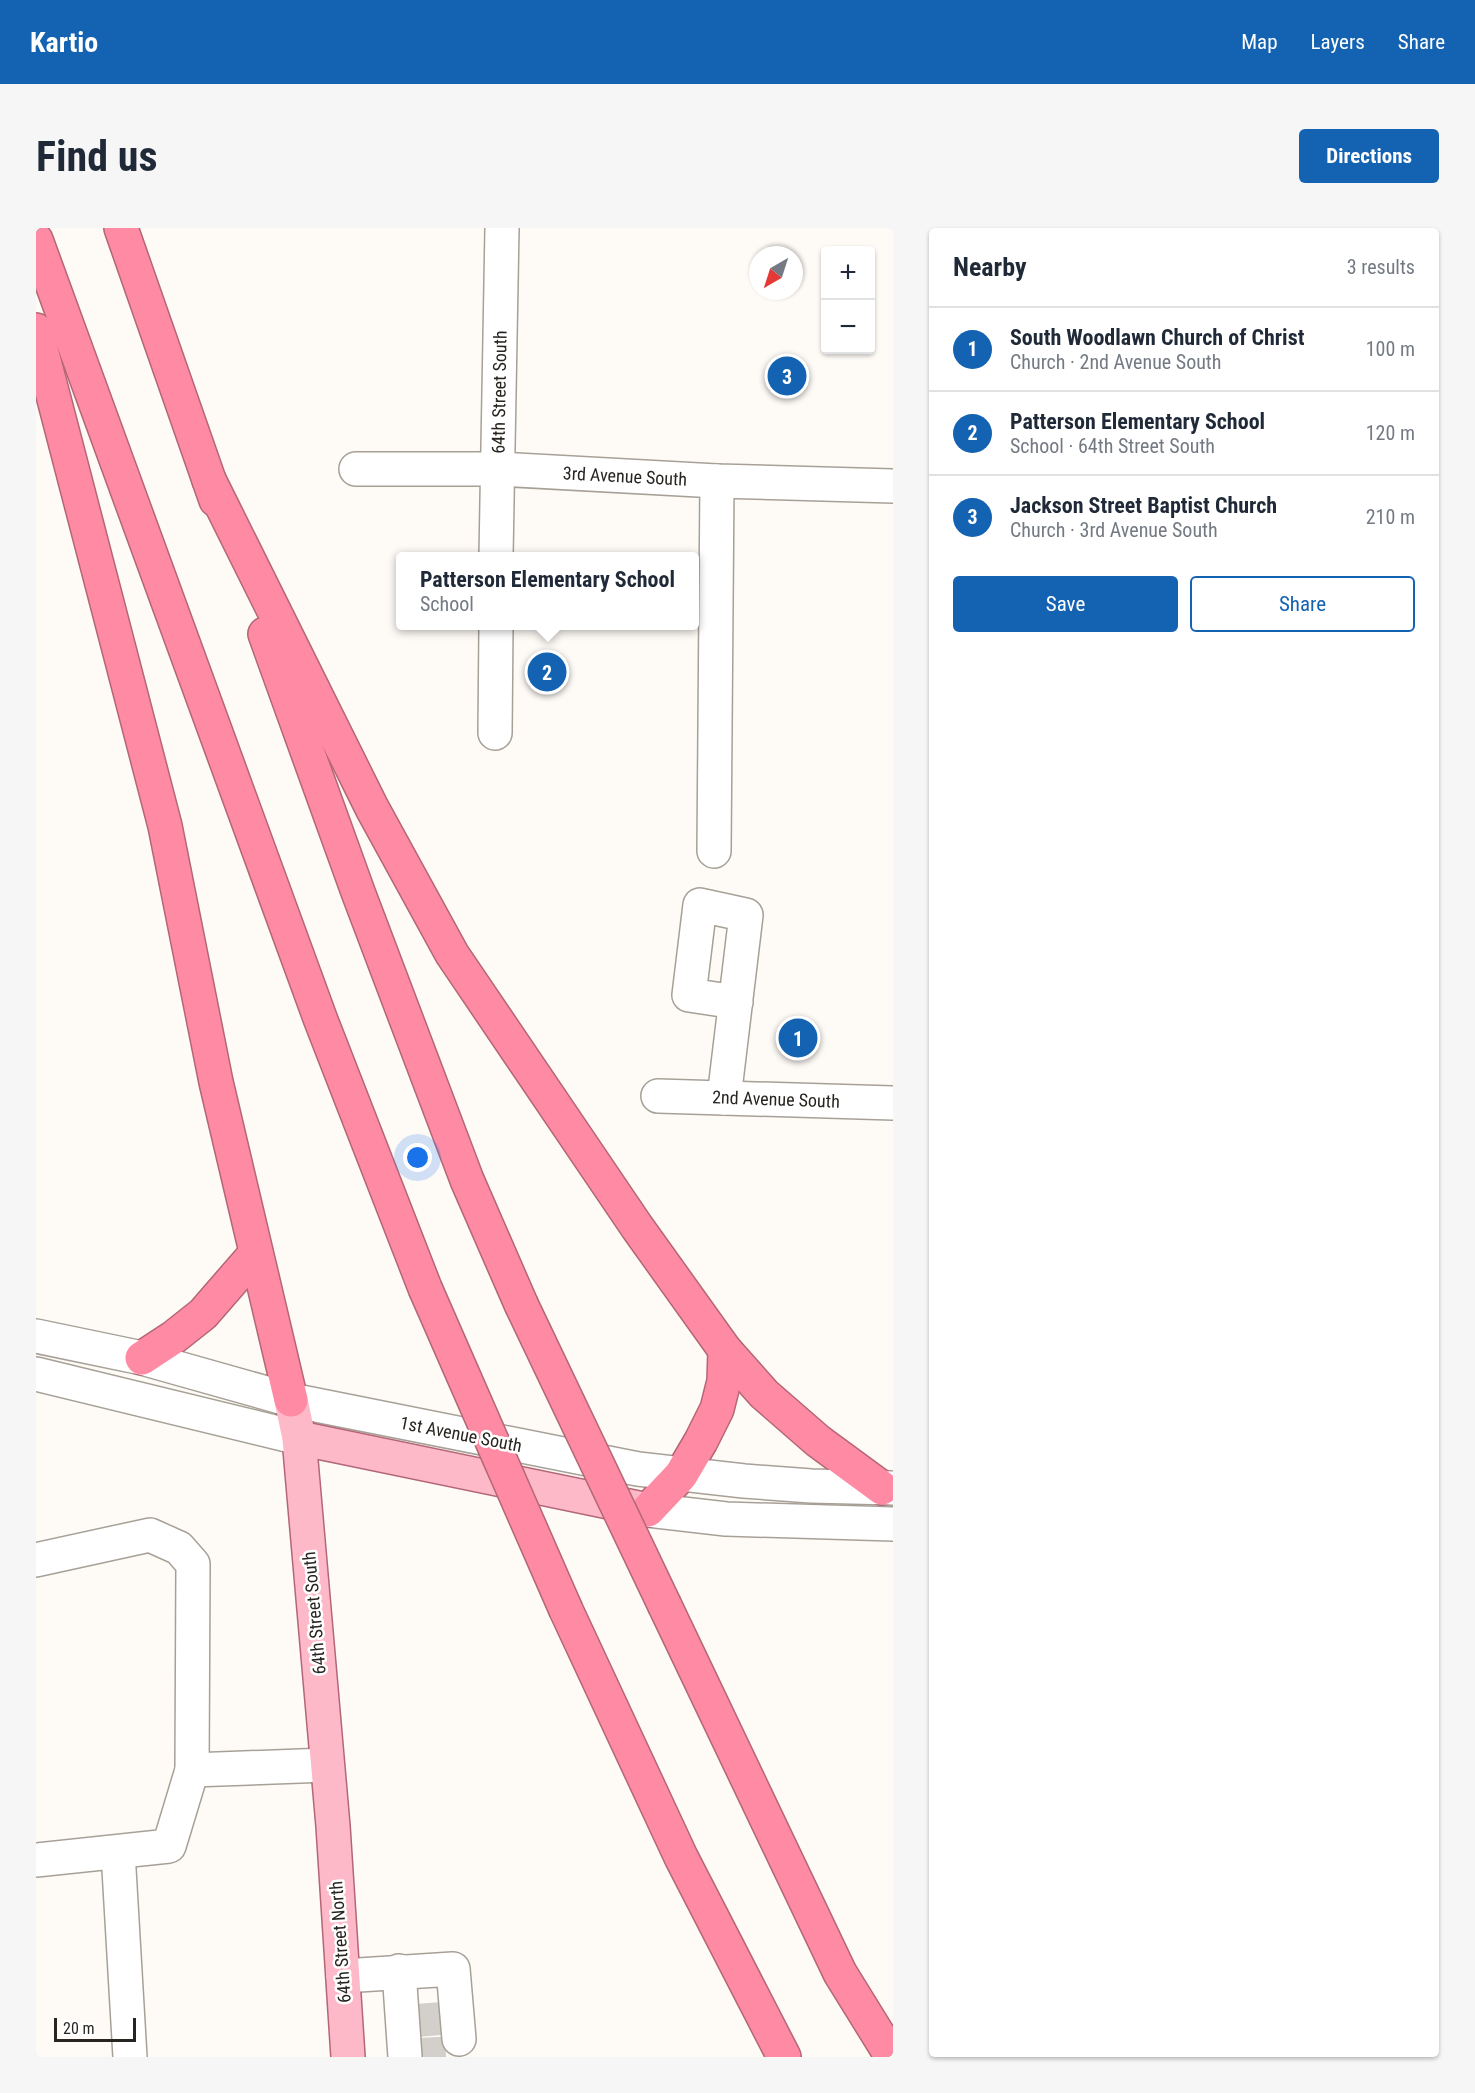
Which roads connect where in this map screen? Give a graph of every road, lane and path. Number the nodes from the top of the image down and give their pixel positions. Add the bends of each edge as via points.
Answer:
1 (121, 228) edge
2 (502, 228) edge
3 (36, 240) edge
4 (36, 330) edge
5 (356, 469) dead end
6 (497, 469) junction
7 (209, 480) junction
8 (717, 481) junction
9 (893, 486) edge
10 (496, 552) edge
11 (496, 630) edge
12 (495, 733) dead end
13 (714, 851) dead end
14 (736, 1002) dead end
15 (658, 1096) dead end
16 (724, 1098) junction
17 (893, 1103) edge
18 (256, 1253) junction
19 (36, 1336) edge
20 (725, 1350) junction
21 (142, 1358) junction
22 (36, 1374) edge
23 (291, 1400) junction
24 (299, 1438) junction
25 (681, 1475) junction
26 (888, 1488) edge
27 (648, 1510) junction
28 (893, 1524) edge
29 (36, 1560) edge
30 (327, 1765) junction
31 (192, 1770) junction
32 (333, 1827) joint
33 (118, 1852) junction
34 (36, 1860) edge
35 (399, 1971) junction
36 (343, 1976) junction
37 (454, 2025) dead end
38 (890, 2054) edge
39 (401, 2056) edge
40 (130, 2057) edge
41 (348, 2057) edge
42 (784, 2057) edge

1 - 7 highway
2 - 6 street, 64th Street South
3 - 42 highway, bridge via 320,1018 425,1288 566,1610 681,1857
4 - 18 highway via 165,826 216,1082
5 - 6 street, 3rd Avenue South
6 - 8 street, 3rd Avenue South
6 - 10 street, 64th Street South
7 - 20 highway via 372,808 452,954
7 - 38 highway, bridge via 358,892 463,1169 521,1304 840,1973
8 - 9 street, 3rd Avenue South
8 - 13 street
11 - 12 street
14 - 16 street
15 - 16 street, 2nd Avenue South
16 - 17 street, 2nd Avenue South
18 - 21 highway via 203,1314
18 - 23 highway
19 - 21 street, 1st Avenue South
20 - 25 highway via 724,1381 717,1409
20 - 26 highway via 764,1394 818,1441
21 - 23 street, 1st Avenue South
22 - 24 street, 1st Avenue South
23 - 24 main road, 64th Street South
23 - 25 street, 1st Avenue South
24 - 27 main road, 1st Avenue South
24 - 30 main road, 64th Street South
25 - 26 street, 1st Avenue South
25 - 27 highway
27 - 28 street, 1st Avenue South via 737,1520
29 - 31 street via 150,1535 179,1548 194,1564
30 - 31 street
30 - 32 main road, 64th Street South
31 - 33 street via 169,1846
32 - 36 main road, 64th Street North
33 - 34 street
33 - 40 street
35 - 36 street
35 - 37 street via 453,1969
35 - 39 street via 407,2022
36 - 41 main road, 64th Street North

